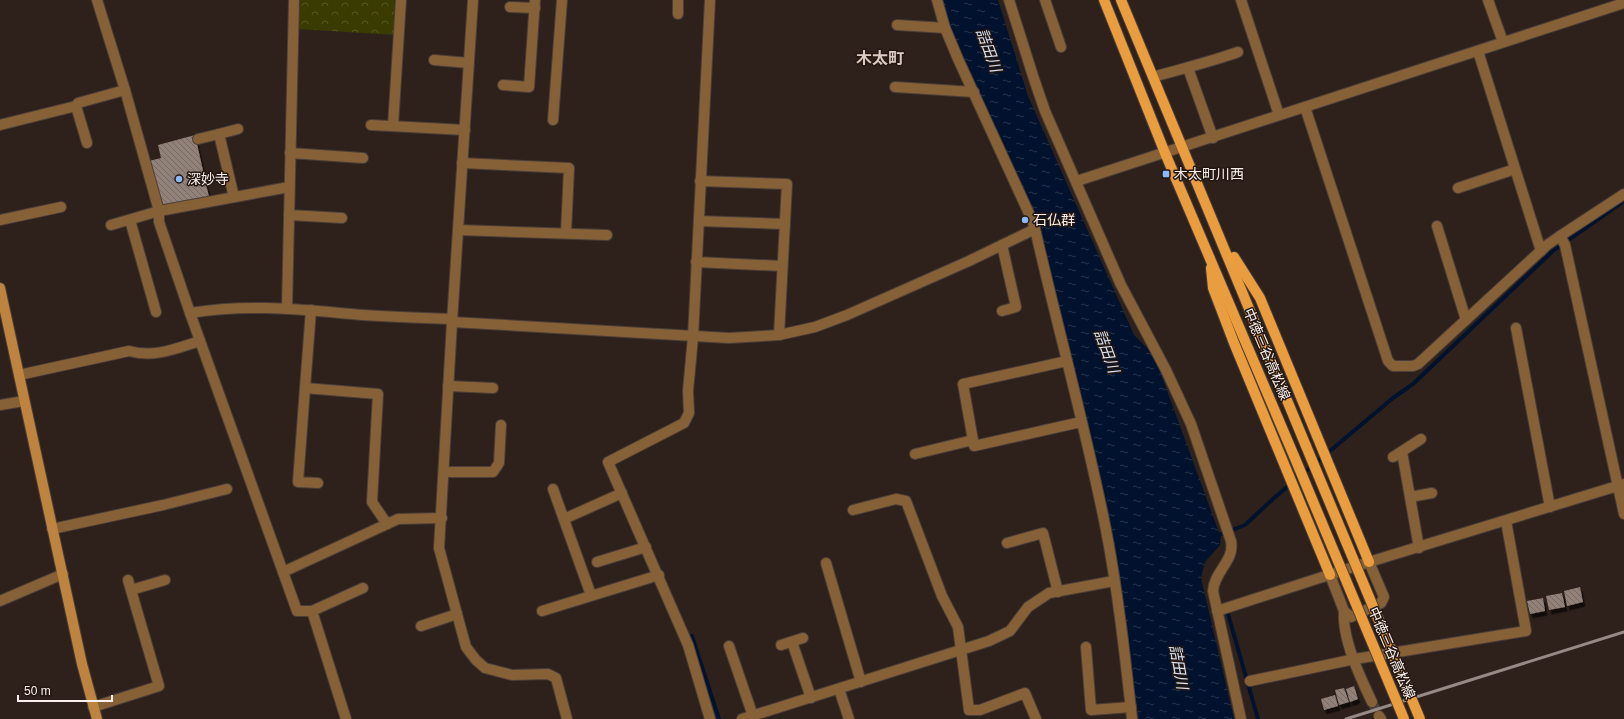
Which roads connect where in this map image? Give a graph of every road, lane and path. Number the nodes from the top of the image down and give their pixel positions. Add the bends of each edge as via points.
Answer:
1 (97, 0) edge
2 (294, 0) edge
3 (401, 0) edge
4 (473, 0) edge
5 (562, 0) edge
6 (678, 0) edge
7 (710, 0) edge
8 (938, 0) edge
9 (1010, 0) edge
10 (1045, 0) edge
11 (1104, 0) edge
12 (1121, 0) edge
13 (1241, 0) edge
14 (1488, 0) edge
15 (535, 4) edge
16 (1624, 5) edge
17 (510, 7) dead end
18 (678, 14) dead end
19 (896, 25) dead end
20 (945, 28) junction
21 (1502, 42) junction
22 (1061, 47) dead end
23 (1478, 51) junction
24 (1238, 52) dead end
25 (434, 60) dead end
26 (469, 63) junction
27 (1188, 68) junction
28 (1153, 77) junction
29 (503, 85) dead end
30 (895, 87) dead end
31 (125, 90) junction
32 (974, 92) junction
33 (76, 106) junction
34 (1305, 107) junction
35 (1279, 116) junction
36 (553, 120) dead end
37 (0, 125) edge
38 (371, 125) dead end
39 (393, 126) junction
40 (238, 129) dead end
41 (465, 130) junction
42 (219, 134) junction
43 (1213, 138) junction
44 (198, 139) dead end
45 (87, 143) dead end
46 (1181, 148) junction
47 (290, 153) junction
48 (1165, 153) junction
49 (363, 158) dead end
50 (462, 163) junction
51 (1515, 169) junction
52 (700, 181) junction
53 (1077, 181) junction
54 (289, 187) junction
55 (1458, 188) dead end
56 (1624, 194) edge
57 (234, 197) junction
58 (61, 207) dead end
59 (159, 212) junction
60 (289, 215) junction
61 (342, 218) dead end
62 (0, 220) edge
63 (130, 220) junction
64 (698, 221) junction
65 (785, 224) junction
66 (111, 225) dead end
67 (1437, 226) dead end
68 (1035, 229) junction
69 (458, 230) junction
70 (566, 234) junction
71 (607, 235) dead end
72 (1560, 236) junction
73 (1220, 237) junction
74 (1002, 245) junction
75 (1541, 251) junction
76 (1210, 256) junction
77 (696, 262) junction
78 (782, 266) junction
79 (0, 288) edge
80 (286, 308) junction
81 (310, 310) junction
82 (1002, 310) dead end
83 (156, 312) dead end
84 (190, 313) junction
85 (1466, 320) junction
86 (452, 321) junction
87 (1516, 328) dead end
88 (779, 335) junction
89 (693, 337) junction
90 (200, 340) junction
91 (1067, 361) junction
92 (18, 375) junction
93 (448, 386) junction
94 (304, 388) junction
95 (493, 388) dead end
96 (24, 401) junction
97 (0, 405) edge
98 (1081, 422) junction
99 (501, 425) dead end
100 (1421, 439) dead end
101 (973, 440) junction
102 (916, 454) dead end
103 (444, 472) junction
104 (318, 483) dead end
105 (1621, 485) edge
106 (227, 489) dead end
107 (553, 489) dead end
108 (622, 493) junction
109 (1432, 493) dead end
110 (1410, 497) junction
111 (1550, 507) junction
112 (853, 510) dead end
113 (1624, 514) edge
114 (442, 518) junction
115 (564, 519) junction
116 (1506, 522) junction
117 (387, 524) junction
118 (52, 529) junction
119 (1007, 543) dead end
120 (646, 547) junction
121 (1419, 548) junction
122 (597, 562) dead end
123 (1368, 562) junction
124 (826, 563) dead end
125 (283, 572) junction
126 (63, 574) junction
127 (1330, 575) junction
128 (659, 576) junction
129 (128, 580) dead end
130 (165, 580) dead end
131 (1114, 581) junction
132 (363, 588) dead end
133 (131, 590) junction
134 (1058, 592) junction
135 (592, 595) junction
136 (0, 601) edge
137 (542, 610) dead end
138 (312, 611) junction
139 (1217, 611) junction
140 (1344, 611) junction
141 (457, 614) junction
142 (421, 626) dead end
143 (803, 638) dead end
144 (792, 642) junction
145 (781, 645) dead end
146 (729, 646) dead end
147 (1086, 647) dead end
148 (961, 649) junction
149 (1354, 659) junction
150 (1250, 681) dead end
151 (861, 682) junction
152 (839, 689) junction
153 (811, 698) junction
154 (1372, 702) tunnel mouth
155 (93, 707) junction
156 (1131, 707) junction
157 (981, 715) edge
158 (753, 716) junction
159 (97, 719) edge
160 (346, 719) edge
161 (567, 719) edge
162 (710, 719) edge
163 (742, 719) edge
164 (848, 719) edge
165 (1036, 719) edge
166 (1132, 719) edge
167 (1241, 719) edge
168 (1404, 719) edge
169 (1420, 719) edge

1 - 31 street
2 - 47 street
3 - 39 street
4 - 26 street
5 - 36 street
6 - 18 street
7 - 52 street
8 - 20 street
9 - 53 street via 1043,105
10 - 22 street
11 - 48 main road, 中徳三谷高松線
12 - 28 main road, 中徳三谷高松線
13 - 35 street
14 - 21 street
15 - 17 street
15 - 29 street via 529,87
16 - 21 street
19 - 20 street
20 - 32 street
21 - 23 street
23 - 34 street
23 - 51 street
24 - 27 street
25 - 26 street
26 - 41 street
27 - 28 street
27 - 43 street
28 - 46 main road, 中徳三谷高松線
30 - 32 street
31 - 33 street via 78,103
31 - 59 street
32 - 68 street
33 - 37 street
33 - 45 street
34 - 35 street
34 - 85 street via 1388,360 1393,366 1418,364
35 - 43 street
38 - 39 street
39 - 41 street
40 - 42 street
41 - 50 street
42 - 44 street
42 - 57 street
43 - 46 street
46 - 48 street
46 - 73 main road, 中徳三谷高松線
47 - 49 street
47 - 54 street
48 - 53 street
48 - 76 main road, 中徳三谷高松線
50 - 69 street
50 - 70 street via 569,168
51 - 55 street
51 - 75 street
52 - 64 street
52 - 65 street via 787,184
53 - 139 street via 1125,292 1166,370 1190,424 1231,541 1231,556 1213,582
54 - 57 street
54 - 60 street
56 - 72 street
57 - 59 street
58 - 62 street
59 - 63 street
59 - 84 street via 159,222
60 - 61 street
60 - 80 street
63 - 66 street
63 - 83 street
64 - 65 street
64 - 77 street
65 - 78 street
67 - 85 street
68 - 74 street
68 - 91 street
69 - 70 street
69 - 86 street
70 - 71 street
72 - 75 street
72 - 105 street via 1567,253
73 - 123 main road via 1260,298
73 - 169 main road, 中徳三谷高松線, bridge
74 - 82 street via 1020,306
74 - 88 street via 847,315 815,327
75 - 85 street
76 - 127 main road via 1213,288 1231,336
76 - 168 main road, 中徳三谷高松線, bridge
77 - 78 street
77 - 89 street
78 - 88 street
79 - 92 street
80 - 81 street
80 - 84 street via 217,308
81 - 86 street
81 - 94 street
84 - 90 street
86 - 89 street
86 - 93 street
87 - 111 street
88 - 89 street
89 - 108 street via 688,391 689,413 684,422 608,462
90 - 92 street via 163,353 140,354 129,351
90 - 125 street
91 - 98 street
91 - 101 street via 963,384
92 - 96 street
93 - 95 street
93 - 103 street
94 - 104 street via 298,482
94 - 117 street via 378,394 372,502
96 - 97 street
96 - 118 street
98 - 101 street via 974,446
98 - 131 street via 1106,531
99 - 103 street via 499,463 493,472
100 - 110 street via 1397,454
101 - 102 street
103 - 114 street
105 - 111 street
105 - 113 street
106 - 118 street
107 - 115 street
108 - 115 street
108 - 120 street
109 - 110 street
110 - 121 street
111 - 116 street
112 - 148 street via 896,499 906,502 942,596 958,627
114 - 117 street via 398,519
114 - 141 street via 439,548
115 - 135 street
116 - 121 street
116 - 149 street via 1526,632
117 - 125 street
118 - 126 street
119 - 134 street via 1043,533
120 - 122 street
120 - 128 street
121 - 123 street
123 - 127 street
123 - 140 street via 1384,597 1381,604 1350,617
124 - 151 street
125 - 138 street via 297,611
126 - 136 street
126 - 155 street
127 - 139 street
127 - 140 street
128 - 135 street
128 - 162 street via 688,645
129 - 133 street
130 - 133 street
131 - 134 street
131 - 156 street
132 - 138 street
133 - 155 street via 159,686
134 - 148 street via 1049,594 1028,607 1010,631 989,642
135 - 137 street
138 - 160 street
139 - 167 street
140 - 149 street via 1343,626
141 - 142 street
141 - 161 street via 466,647 485,668 512,675 548,674 556,678
143 - 144 street
144 - 145 street
144 - 153 street
146 - 158 street
147 - 156 street via 1091,710
148 - 151 street
148 - 157 street via 969,710
149 - 150 street
149 - 154 street
151 - 152 street
152 - 153 street
152 - 164 street
153 - 158 street
155 - 159 street
156 - 166 street
157 - 165 street via 1025,692
158 - 163 street

